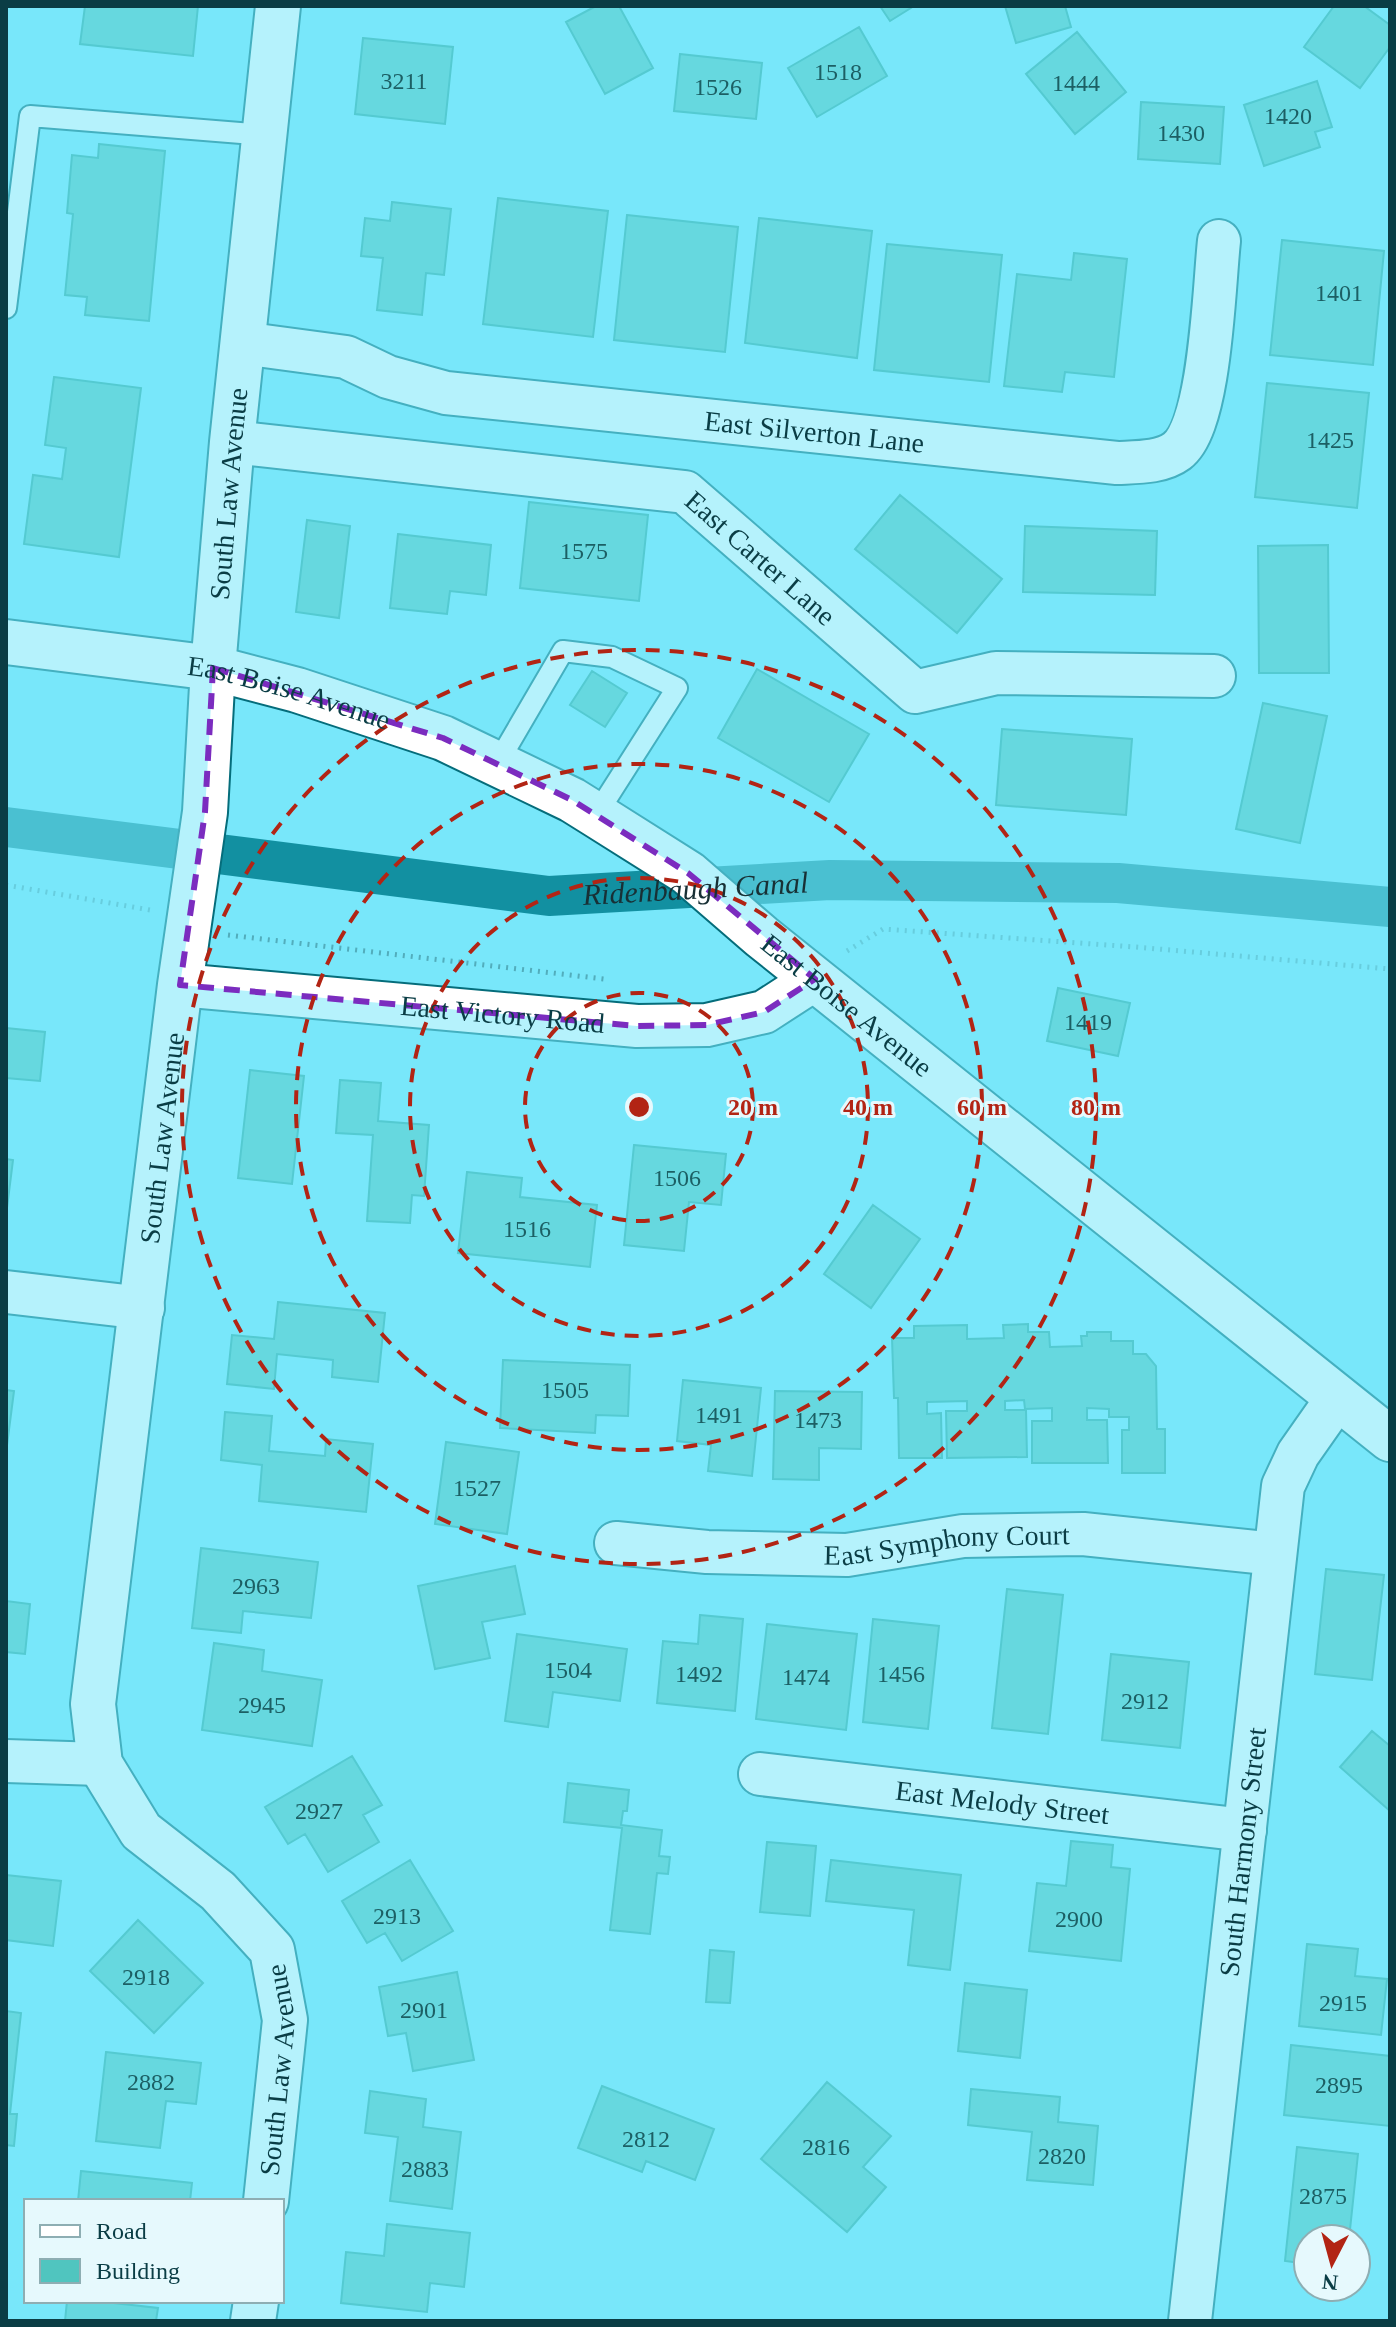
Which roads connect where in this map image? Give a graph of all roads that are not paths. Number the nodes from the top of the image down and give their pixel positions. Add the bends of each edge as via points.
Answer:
1 (278, 6) edge
2 (265, 135) junction
3 (1219, 241) dead end
4 (6, 308) edge
5 (242, 343) junction
6 (232, 442) junction
7 (6, 642) edge
8 (213, 668) junction
9 (1214, 676) dead end
10 (497, 764) junction
11 (596, 815) junction
12 (788, 958) junction
13 (180, 985) junction
14 (6, 1292) edge
15 (143, 1308) junction
16 (1338, 1397) junction
17 (1390, 1439) edge
18 (616, 1543) dead end
19 (1275, 1554) junction
20 (6, 1761) edge
21 (100, 1764) junction
22 (760, 1774) dead end
23 (1245, 1830) junction
24 (266, 2199) edge
25 (1190, 2321) edge

1 - 2 street, South Law Avenue
2 - 4 lane via 30,116
2 - 5 street, South Law Avenue
3 - 5 street, East Silverton Lane via 1202,401 1178,450 1149,461 1117,463 446,393 388,377 346,357
5 - 6 street, South Law Avenue
6 - 8 street, South Law Avenue
6 - 9 street, East Carter Lane via 685,492 915,692 996,673
7 - 8 street, East Boise Avenue
8 - 10 street, East Boise Avenue via 443,738
8 - 13 street, South Law Avenue via 205,812
10 - 11 street, East Boise Avenue
10 - 11 lane via 563,651 612,657 677,688
11 - 12 street, East Boise Avenue via 688,873
12 - 13 street, East Victory Road via 764,1012 707,1025 637,1026
12 - 16 street, East Boise Avenue
13 - 15 street, South Law Avenue
14 - 15 street
15 - 21 street, South Law Avenue via 93,1704
16 - 17 street, East Boise Avenue
16 - 19 street, South Harmony Street via 1298,1454 1283,1486
18 - 19 street, East Symphony Court via 707,1552 847,1555 963,1536 1083,1534
19 - 23 street, South Harmony Street
20 - 21 street
21 - 24 street, South Law Avenue via 141,1831 218,1891 272,1950 285,2020
22 - 23 street, East Melody Street
23 - 25 street, South Harmony Street

